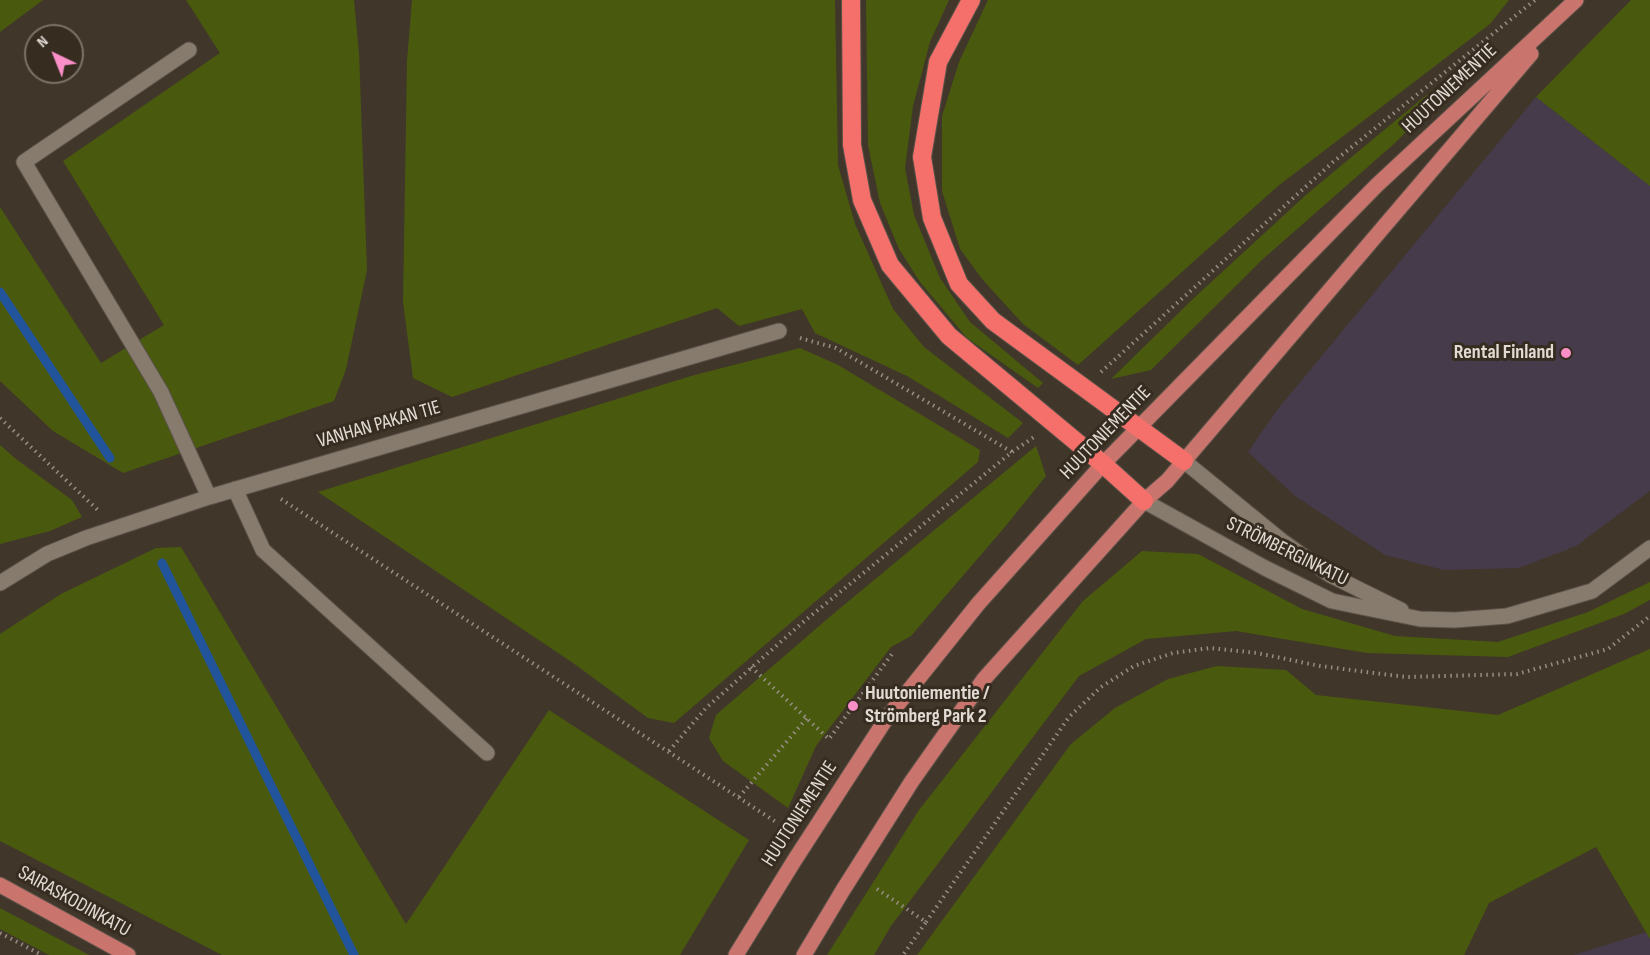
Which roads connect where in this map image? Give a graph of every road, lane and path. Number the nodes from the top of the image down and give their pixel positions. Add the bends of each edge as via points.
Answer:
1 (851, 0) edge
2 (971, 0) edge
3 (1577, 0) edge
4 (189, 50) dead end
5 (779, 331) joint
6 (0, 418) edge
7 (1138, 428) junction
8 (1012, 452) dead end
9 (1184, 462) junction
10 (1103, 464) junction
11 (255, 483) junction
12 (235, 489) junction
13 (208, 497) junction
14 (1144, 501) junction
15 (115, 527) junction
16 (1650, 548) edge
17 (0, 584) edge
18 (1650, 616) edge
19 (1420, 620) junction
20 (892, 654) dead end
21 (752, 667) dead end
22 (807, 718) junction
23 (487, 753) dead end
24 (738, 797) junction
25 (776, 822) dead end
26 (0, 885) edge
27 (877, 889) dead end
28 (926, 922) junction
29 (0, 933) edge
30 (42, 955) edge
31 (128, 955) edge
32 (736, 955) edge
33 (804, 955) edge
34 (903, 955) edge

1 - 10 highway via 852,145 862,200 890,265 949,336
2 - 7 highway via 938,63 922,157 932,218 959,285 993,321
3 - 7 main road, HUUTONIEMENTIE via 1377,185
3 - 9 main road, HUUTONIEMENTIE
4 - 13 street via 24,162 161,392
5 - 8 path via 836,348
5 - 11 street, VANHAN PAKAN TIE
6 - 15 path
7 - 9 highway
7 - 10 main road, HUUTONIEMENTIE
9 - 14 main road, HUUTONIEMENTIE
9 - 19 street, STRÖMBERGINKATU via 1330,575
10 - 14 highway
10 - 32 main road, HUUTONIEMENTIE via 978,604 886,719
11 - 12 street, VANHAN PAKAN TIE
11 - 24 path
12 - 13 street, VANHAN PAKAN TIE
12 - 23 street via 263,550
13 - 15 street, VANHAN PAKAN TIE
14 - 19 street, STRÖMBERGINKATU via 1332,601
14 - 33 main road, HUUTONIEMENTIE via 984,679 912,781
15 - 17 street, VANHAN PAKAN TIE via 47,554
16 - 19 street, STRÖMBERGINKATU via 1592,591 1507,616
18 - 28 path via 1608,649 1517,674 1406,677 1210,648 1173,653 1134,666 1101,687 1069,717
20 - 22 path via 829,739
21 - 22 path
22 - 24 path
24 - 25 path
26 - 31 main road, SAIRASKODINKATU
27 - 28 path
28 - 34 path
29 - 30 path

